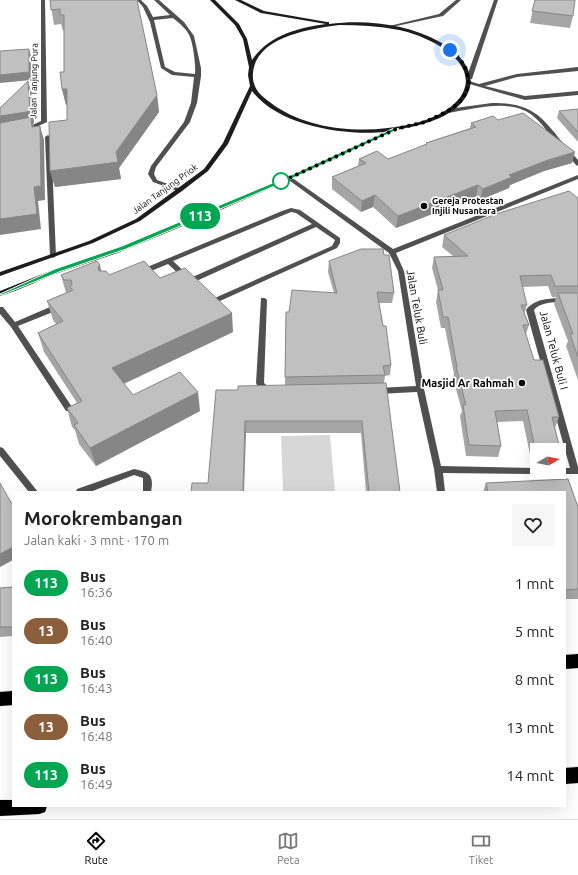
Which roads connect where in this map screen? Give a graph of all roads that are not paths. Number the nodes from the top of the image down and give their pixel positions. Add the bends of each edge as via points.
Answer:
1 (44, 0) edge
2 (139, 0) edge
3 (156, 0) edge
4 (212, 0) edge
5 (237, 0) edge
6 (459, 0) edge
7 (496, 0) edge
8 (174, 16) junction
9 (151, 19) junction
10 (339, 24) junction
11 (387, 27) junction
12 (251, 66) junction
13 (578, 69) edge
14 (198, 76) junction
15 (469, 81) junction
16 (481, 85) junction
17 (252, 86) junction
18 (578, 93) edge
19 (448, 111) junction
20 (396, 129) junction
21 (19, 131) edge
22 (48, 137) edge
23 (578, 164) edge
24 (578, 177) edge
25 (289, 178) junction
26 (180, 190) junction
27 (317, 224) junction
28 (392, 252) junction
29 (53, 256) junction
30 (169, 261) junction
31 (0, 274) edge
32 (135, 275) edge
33 (0, 294) edge
34 (263, 300) dead end
35 (578, 301) edge
36 (211, 303) edge
37 (65, 305) edge
38 (0, 310) edge
39 (14, 324) junction
40 (420, 389) junction
41 (369, 391) edge
42 (278, 392) edge
43 (69, 409) edge
44 (0, 450) edge
45 (438, 469) junction
46 (530, 471) edge
47 (566, 471) edge
48 (577, 471) edge
49 (33, 491) edge
50 (83, 491) edge
51 (148, 491) edge
52 (440, 491) edge
53 (578, 661) edge
54 (566, 662) edge
55 (12, 698) edge
56 (0, 699) edge
57 (578, 775) edge
58 (566, 776) edge
59 (20, 807) edge
60 (0, 808) edge

1 - 21 street, Jalan Tanjung Pura via 44,122
2 - 9 street
3 - 8 street
4 - 12 main road via 237,24 245,39
5 - 10 main road via 263,12
6 - 11 street via 441,15
7 - 15 street
8 - 9 street
8 - 14 street via 192,36
9 - 14 street via 165,70
10 - 11 main road
10 - 12 main road via 304,30 275,41 260,52
11 - 15 main road via 422,36 450,50 463,64
12 - 17 main road via 249,76
13 - 16 street via 515,75
14 - 26 street via 194,103 187,122 151,174 155,181
15 - 16 street
15 - 19 main road via 466,93 459,103
16 - 18 street via 525,98
17 - 20 main road via 270,106 304,122 326,128 349,130
17 - 26 main road, Jalan Tanjung Priok via 226,143 206,170
19 - 20 main road via 422,123
19 - 23 street via 495,104 516,106 526,110 533,114
20 - 25 main road
22 - 29 street
24 - 28 street
25 - 28 street, Jalan Teluk Buli
25 - 33 main road via 124,248
26 - 29 main road, Jalan Tanjung Priok via 138,220
27 - 30 street via 291,210
27 - 30 street via 193,284
27 - 36 street via 338,239 335,247
28 - 40 street, Jalan Teluk Buli via 401,271
29 - 31 main road, Jalan Tanjung Priok
30 - 32 street
34 - 42 street via 260,383 265,390
35 - 48 street, Jalan Teluk Buli I via 546,302 530,310
37 - 39 street
38 - 39 street
39 - 43 street
40 - 41 street
40 - 45 street, Jalan Teluk Buli
44 - 49 street
45 - 46 street
45 - 52 street, Jalan Teluk Buli
47 - 48 street
50 - 51 street via 140,472 148,480
53 - 54 highway
55 - 56 highway
57 - 58 highway
59 - 60 highway

